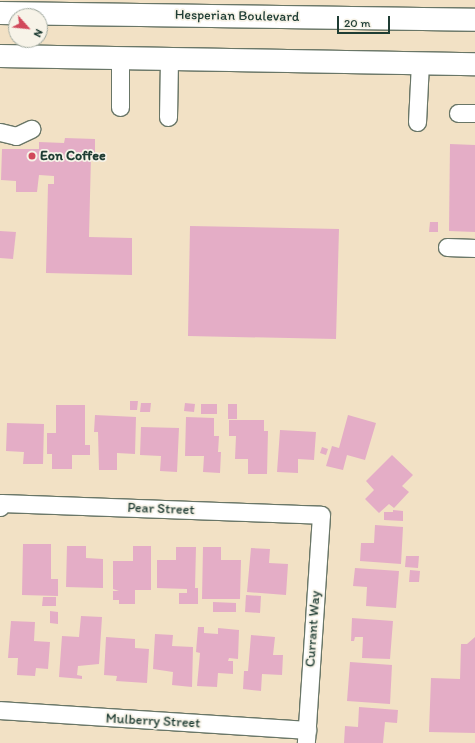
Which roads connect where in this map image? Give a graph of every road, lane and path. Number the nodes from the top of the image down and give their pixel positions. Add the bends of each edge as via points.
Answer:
1 (0, 13) edge
2 (475, 20) edge
3 (0, 56) edge
4 (120, 58) junction
5 (169, 59) junction
6 (420, 63) junction
7 (475, 64) edge
8 (120, 107) dead end
9 (458, 113) dead end
10 (475, 113) edge
11 (168, 117) dead end
12 (417, 122) dead end
13 (31, 129) dead end
14 (0, 132) edge
15 (447, 247) dead end
16 (475, 248) edge
17 (0, 505) edge
18 (321, 515) joint
19 (0, 710) edge
20 (306, 736) edge

1 - 2 main road, Hesperian Boulevard
3 - 4 main road
4 - 5 main road
4 - 8 street
5 - 6 main road
5 - 11 street
6 - 7 main road
6 - 12 street
9 - 10 street
13 - 14 street via 16,136
15 - 16 street
17 - 18 street, Pear Street
18 - 20 street, Currant Way
19 - 20 street, Mulberry Street

